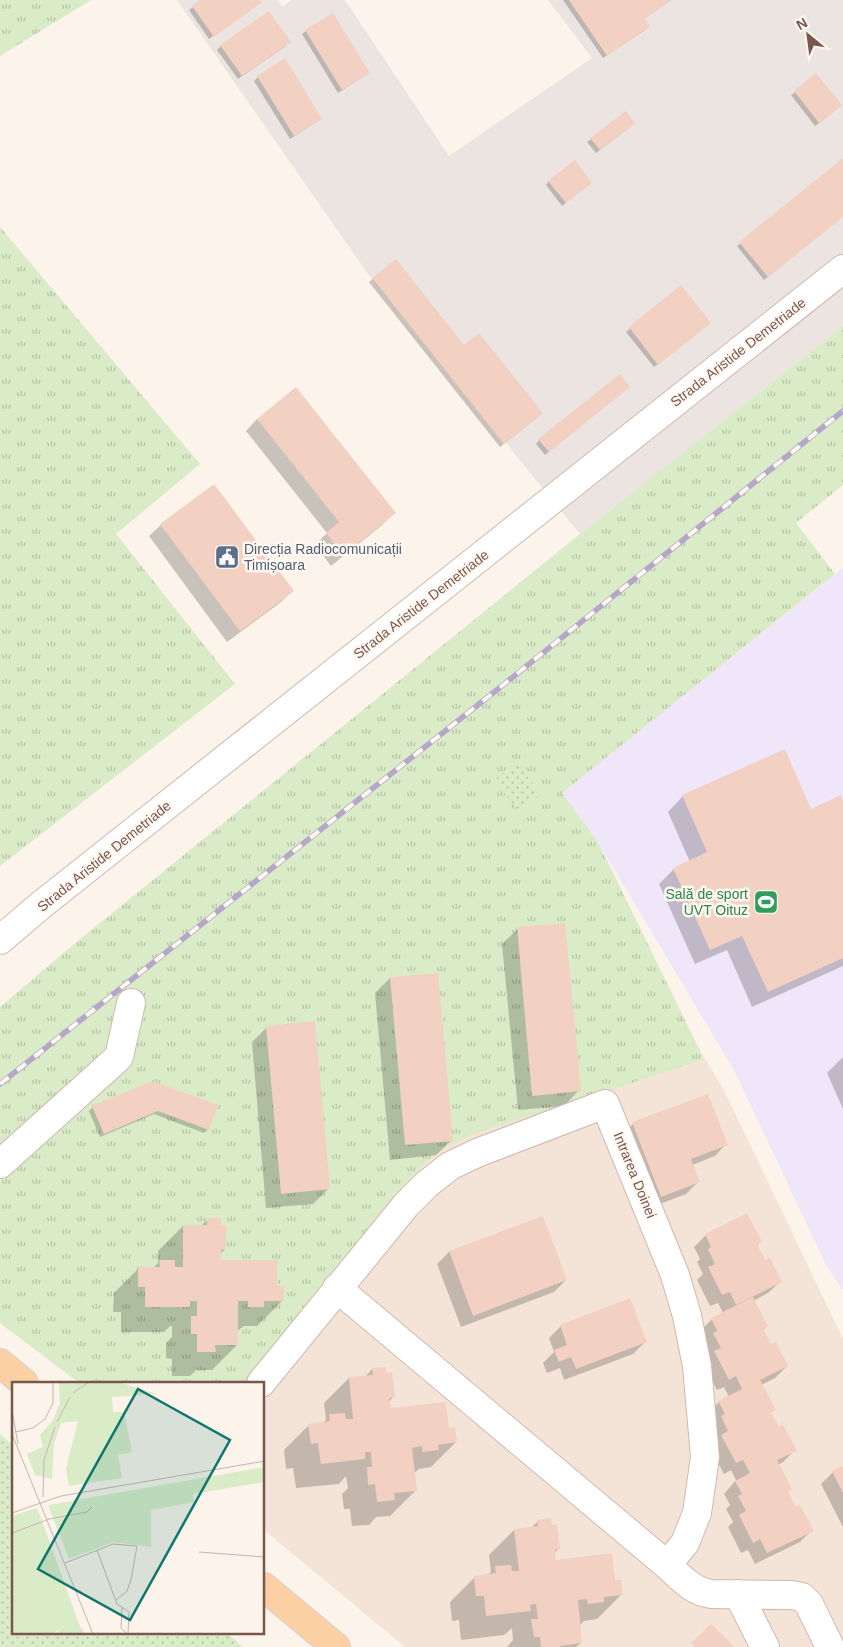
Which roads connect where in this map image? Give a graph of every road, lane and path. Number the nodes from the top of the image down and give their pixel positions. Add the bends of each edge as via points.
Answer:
1 (843, 269) edge
2 (0, 940) edge
3 (131, 1003) dead end
4 (0, 1164) edge
5 (337, 1288) junction
6 (0, 1363) edge
7 (23, 1382) edge
8 (262, 1382) edge
9 (667, 1565) junction
10 (265, 1588) edge
11 (738, 1594) junction
12 (336, 1647) edge
13 (765, 1647) edge
14 (830, 1647) edge

1 - 2 street, Strada Aristide Demetriade
3 - 4 street via 120,1057
5 - 8 street, Intrarea Doinei
5 - 9 street
5 - 9 street, Intrarea Doinei via 406,1205 450,1166 605,1104 675,1275 697,1366 705,1457 696,1513 685,1543
6 - 7 main road
9 - 11 street via 699,1592
10 - 12 main road
11 - 13 street
11 - 14 street via 802,1597 809,1604

